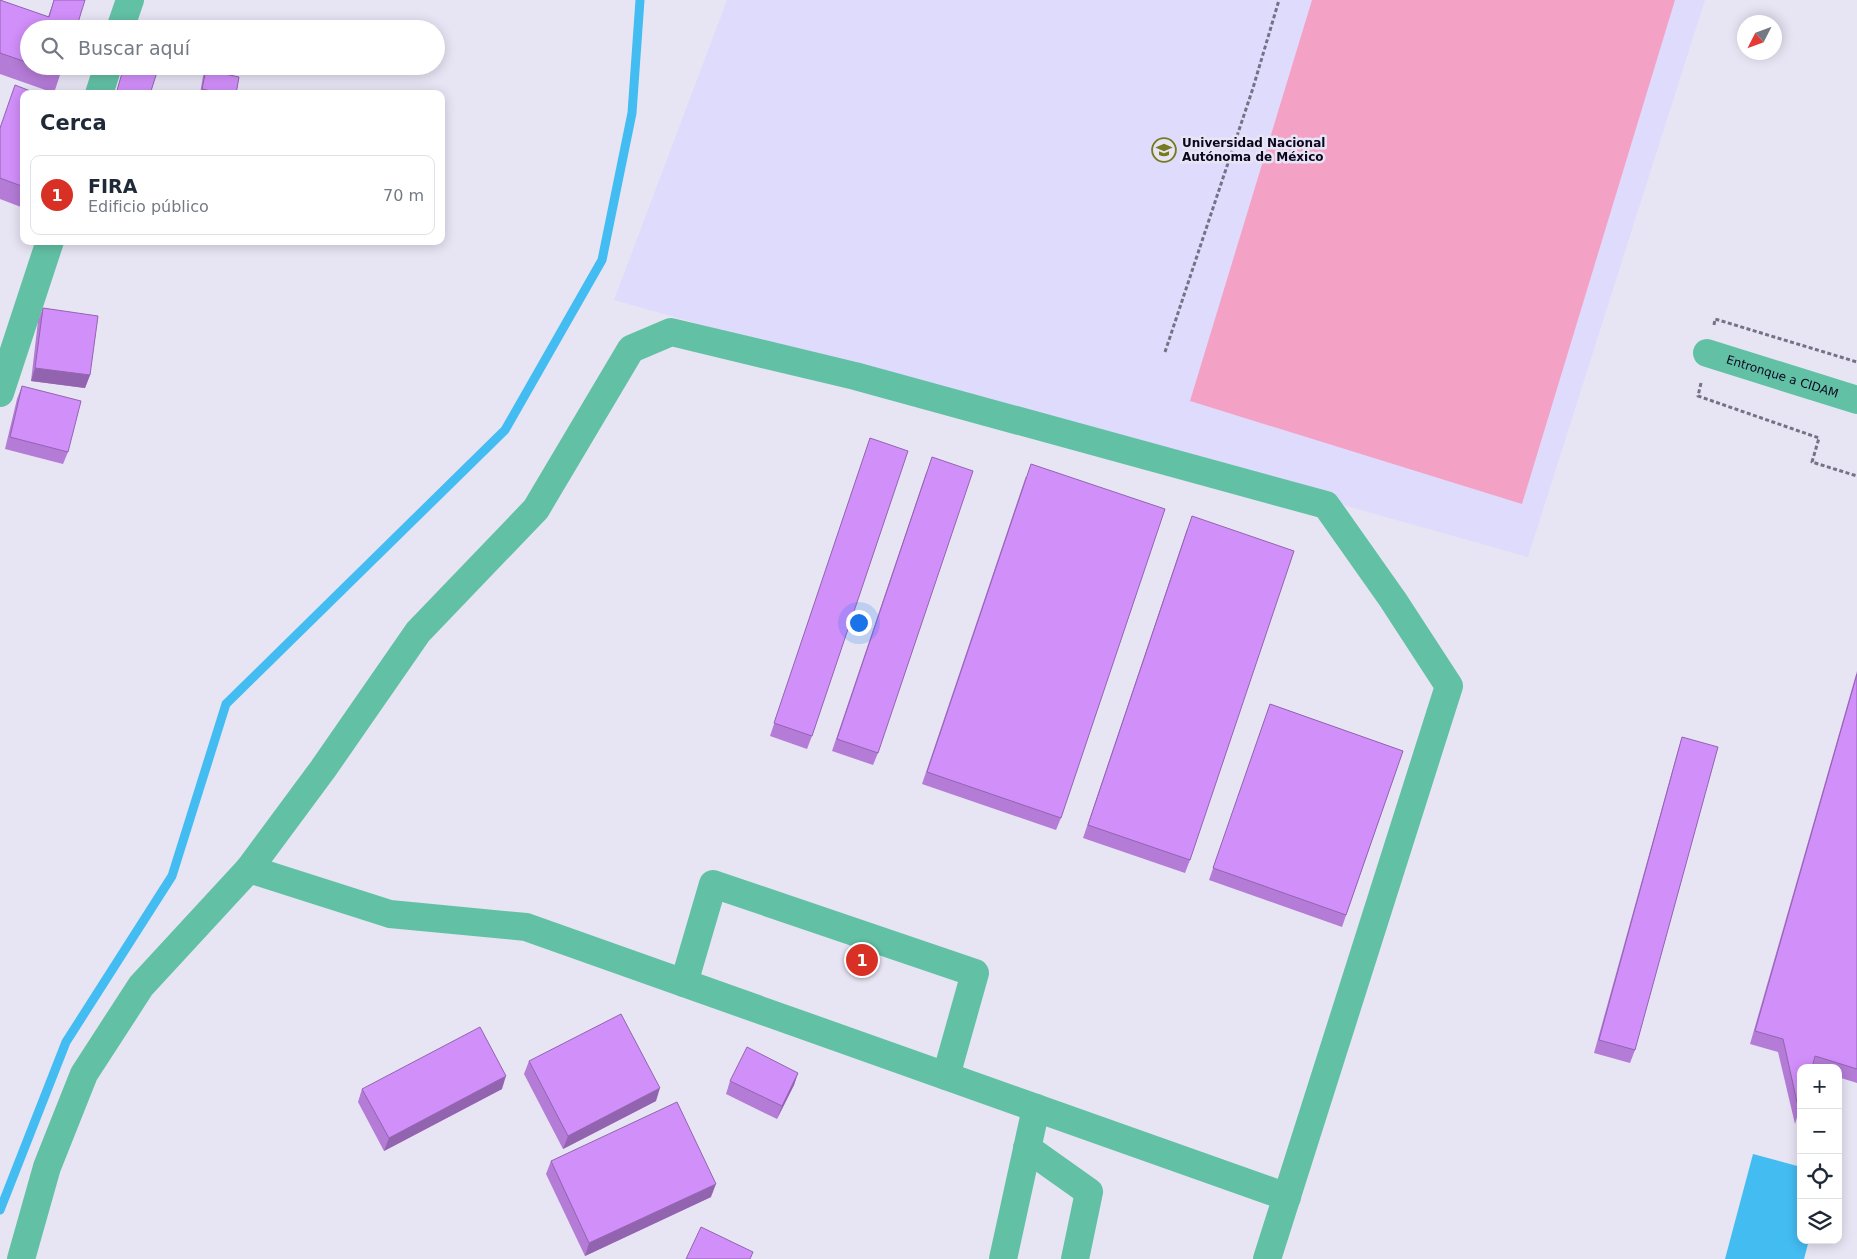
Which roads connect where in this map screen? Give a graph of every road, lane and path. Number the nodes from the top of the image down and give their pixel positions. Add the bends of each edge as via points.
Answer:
1 (130, 0) edge
2 (1279, 0) edge
3 (123, 20) edge
4 (105, 75) edge
5 (100, 90) edge
6 (49, 245) edge
7 (1715, 319) dead end
8 (1165, 352) dead end
9 (1707, 353) dead end
10 (1857, 362) edge
11 (0, 393) edge
12 (1698, 396) dead end
13 (1857, 400) edge
14 (1857, 476) edge
15 (249, 869) junction
16 (684, 983) junction
17 (946, 1076) junction
18 (1036, 1108) junction
19 (1027, 1148) junction
20 (1287, 1196) junction
21 (21, 1259) edge
22 (1003, 1259) edge
23 (1075, 1259) edge
24 (1267, 1259) edge

1 - 3 street
2 - 8 path
4 - 5 street
6 - 11 street
7 - 10 path
9 - 13 street, Entronque a CIDAM
12 - 14 path via 1819,438 1812,462
15 - 16 street via 390,914 526,927
15 - 20 street via 418,632 536,509 631,349 672,332 855,376 1326,505 1449,686
15 - 21 street via 141,986 84,1074 47,1166
16 - 17 street
16 - 17 street via 713,884 975,973
17 - 18 street
18 - 19 street
18 - 20 street
19 - 22 street
19 - 23 street via 1089,1192
20 - 24 street

